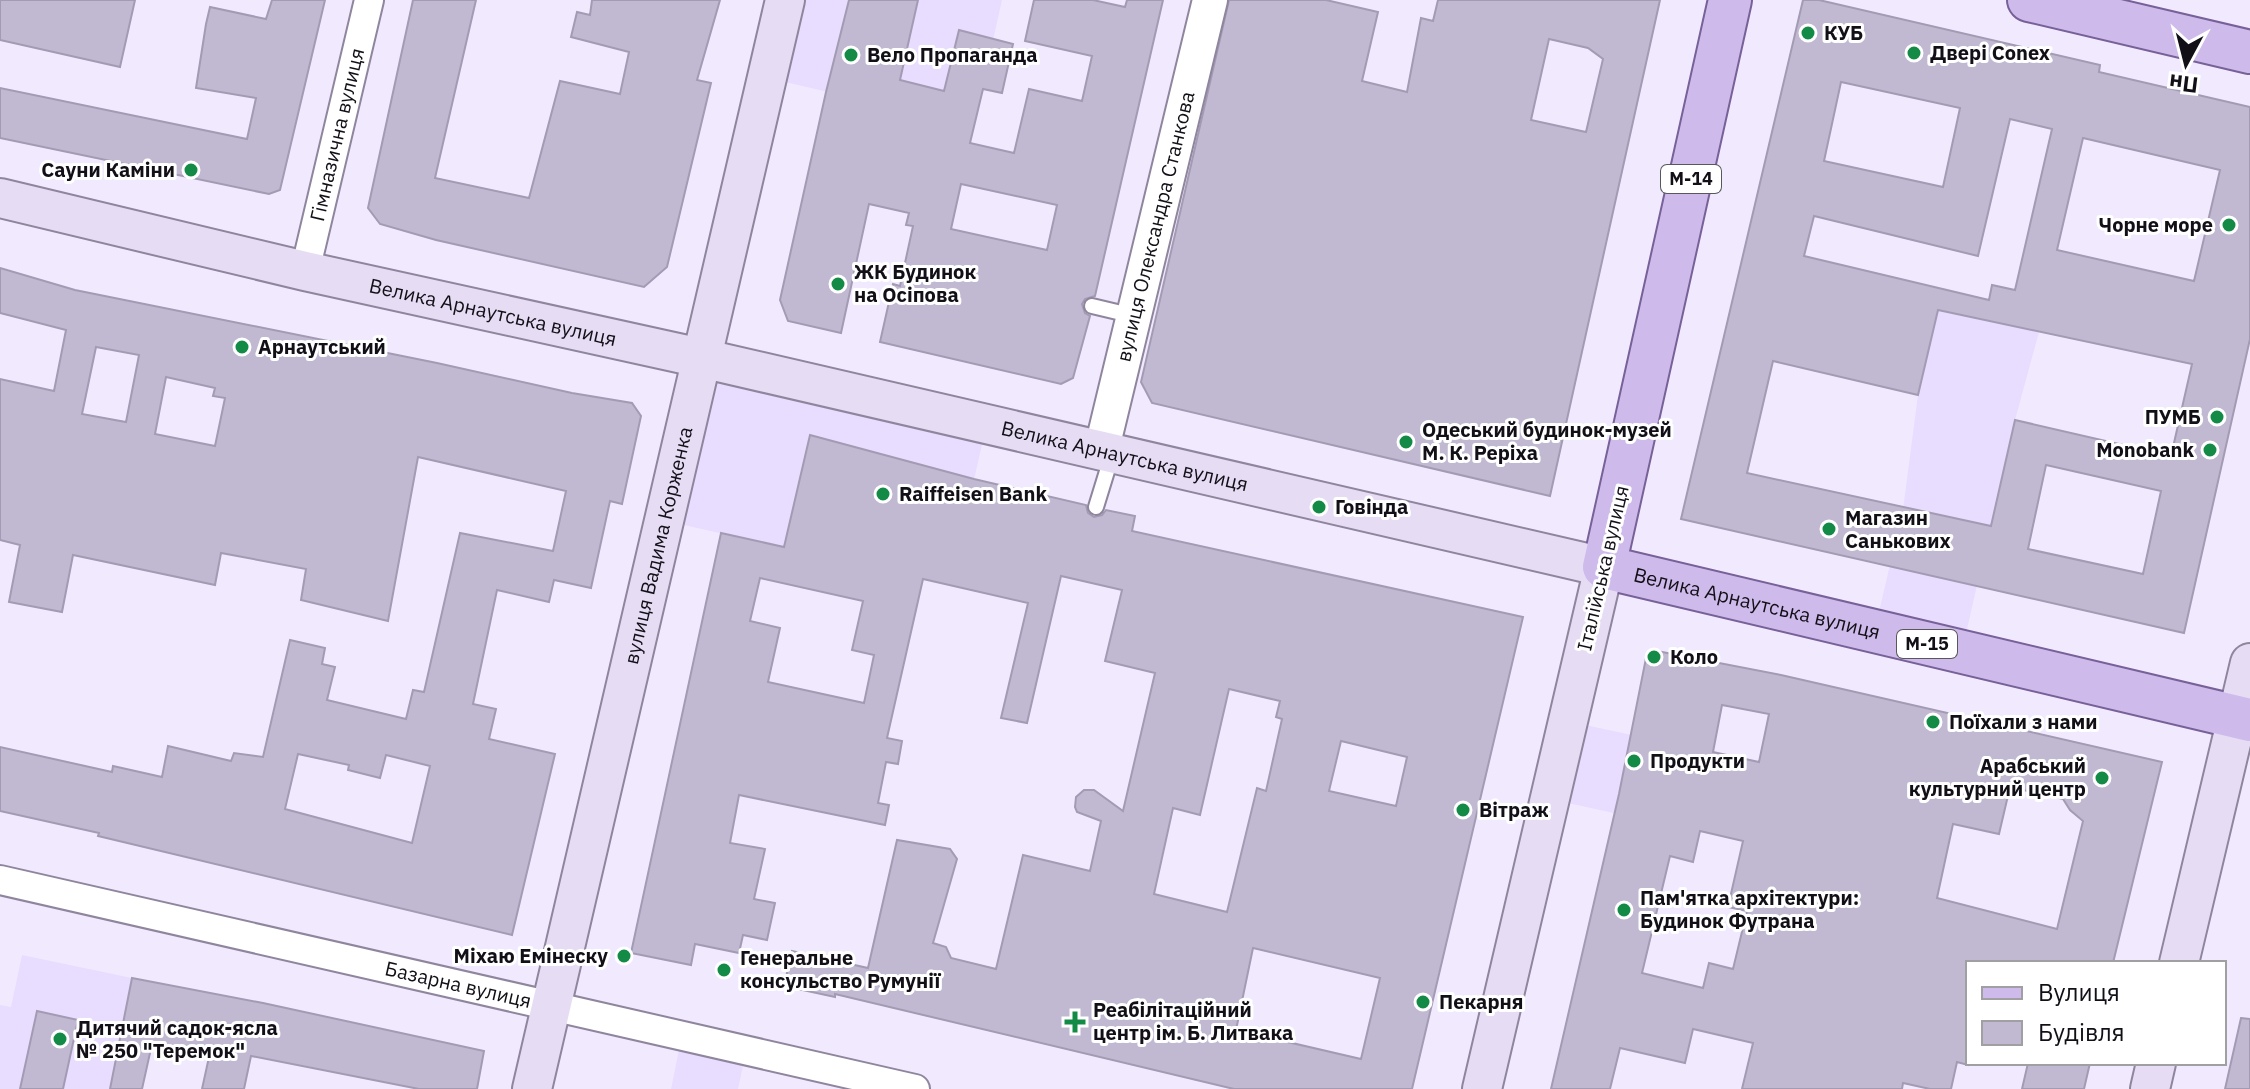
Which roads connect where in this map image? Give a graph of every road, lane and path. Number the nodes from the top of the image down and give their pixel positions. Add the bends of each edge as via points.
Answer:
1 (369, 0) edge
2 (785, 0) edge
3 (1210, 0) edge
4 (1730, 0) edge
5 (2029, 0) edge
6 (2250, 52) edge
7 (0, 198) edge
8 (305, 271) junction
9 (1092, 306) dead end
10 (1134, 316) junction
11 (701, 358) junction
12 (1107, 454) junction
13 (1096, 507) dead end
14 (1604, 567) junction
15 (2250, 663) edge
16 (2243, 718) edge
17 (0, 880) edge
18 (2180, 961) edge
19 (551, 1005) junction
20 (2156, 1065) edge
21 (869, 1084) edge
22 (532, 1089) edge
23 (915, 1089) edge
24 (1482, 1089) edge
25 (2150, 1089) edge

1 - 8 street, Гімназична вулиця
2 - 11 main road, вулиця Вадима Корженка
3 - 10 street, вулиця Олександра Станкова
4 - 14 main road, Італійська вулиця / М-14
5 - 6 main road
7 - 8 main road, Велика Арнаутська вулиця
8 - 11 main road, Велика Арнаутська вулиця
9 - 10 lane
10 - 12 street, вулиця Олександра Станкова
11 - 12 main road, Велика Арнаутська вулиця
11 - 19 main road, вулиця Вадима Корженка
12 - 13 lane
12 - 14 main road, Велика Арнаутська вулиця
14 - 16 main road, Велика Арнаутська вулиця / М-15
14 - 24 main road, Італійська вулиця / М-14
15 - 16 main road
16 - 18 main road
17 - 19 street, Базарна вулиця
19 - 21 street, Базарна вулиця
19 - 22 main road, вулиця Вадима Корженка
20 - 25 main road
21 - 23 street, Базарна вулиця

